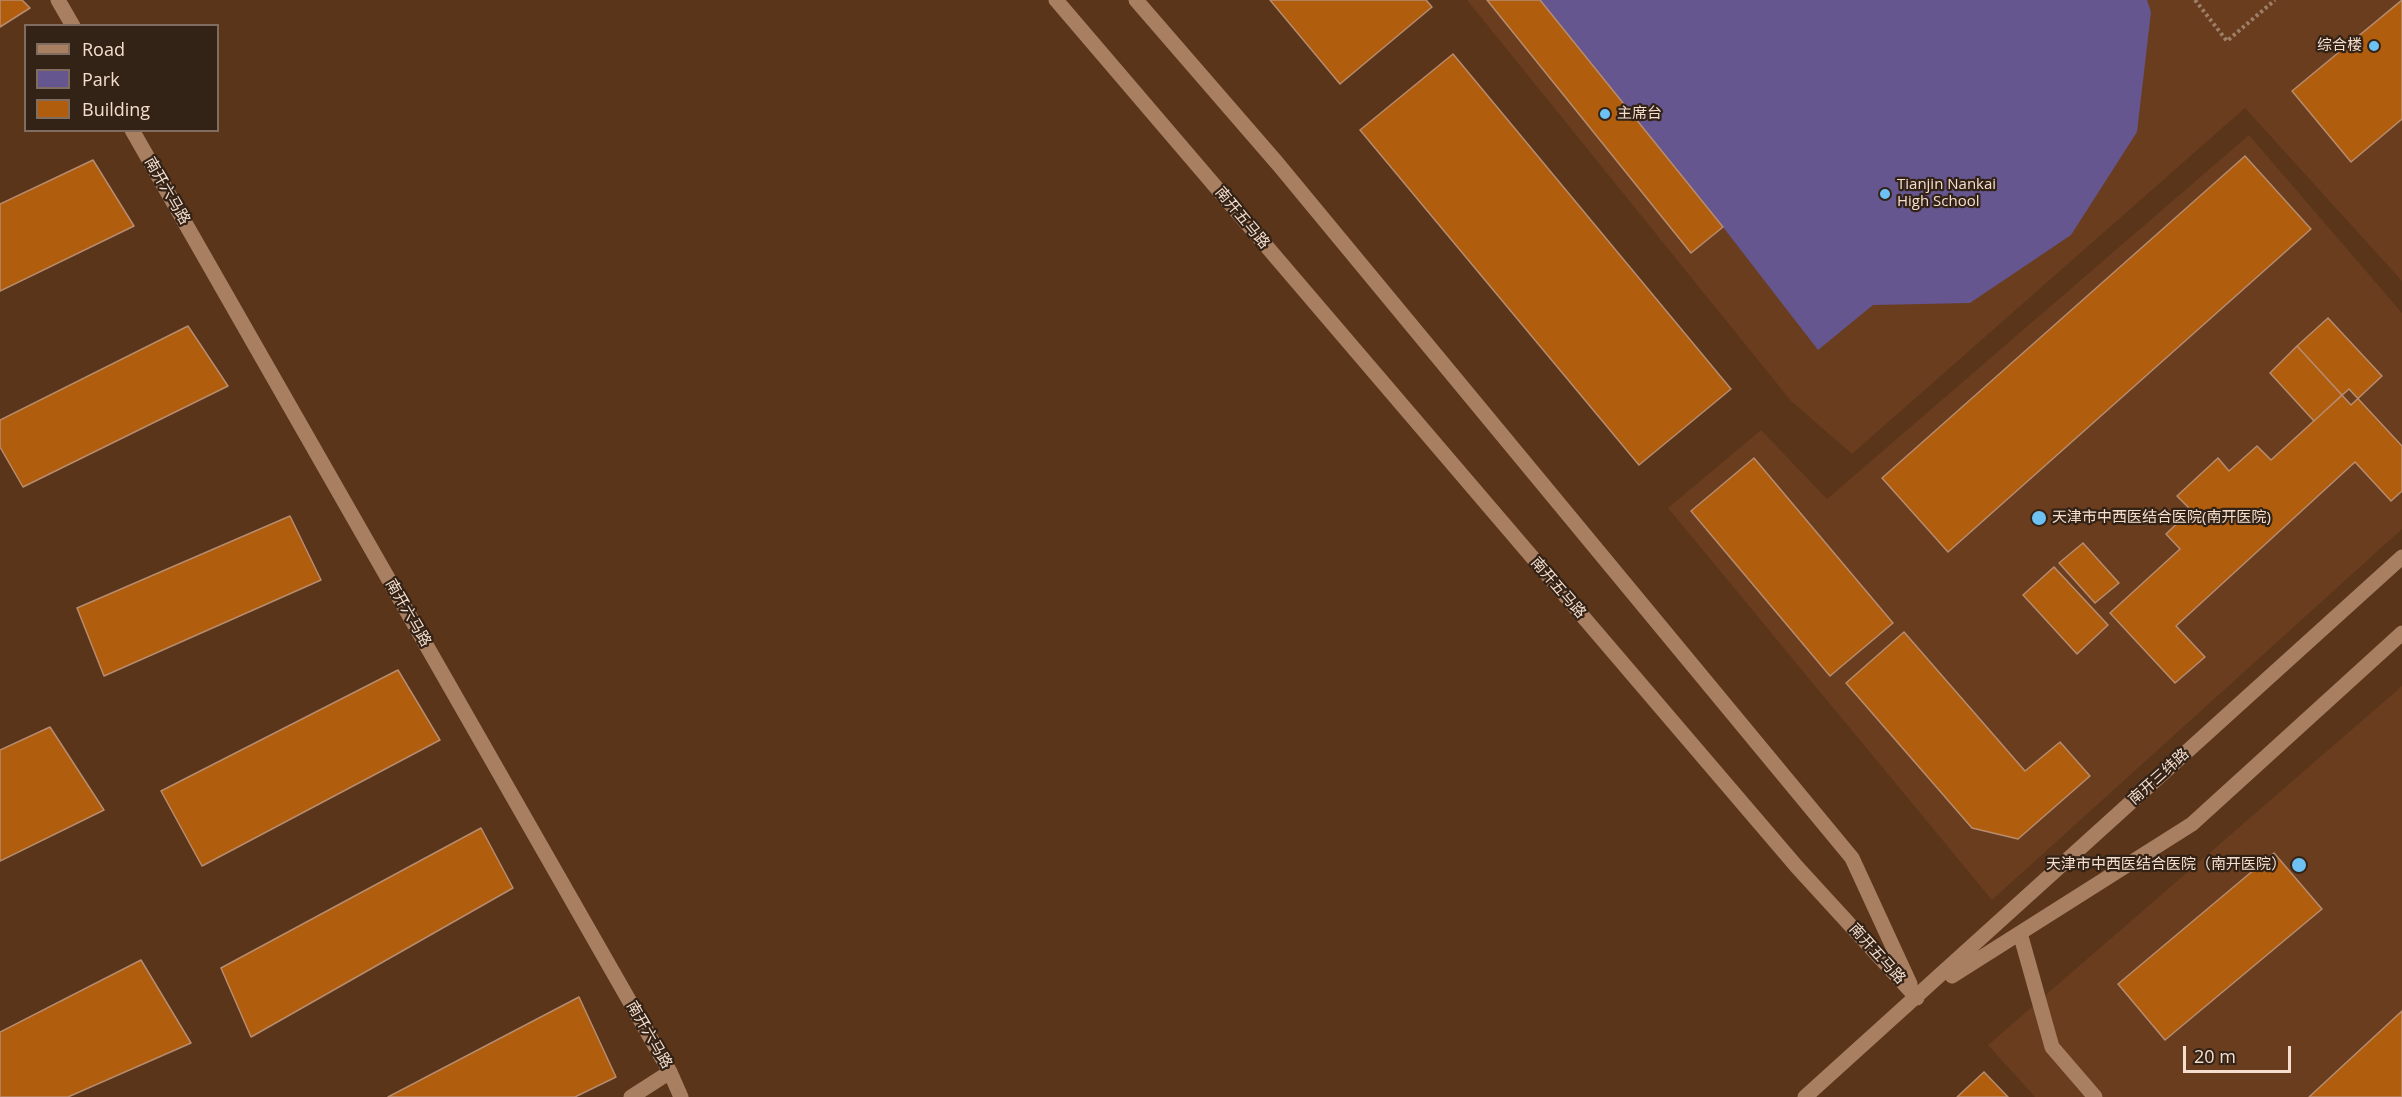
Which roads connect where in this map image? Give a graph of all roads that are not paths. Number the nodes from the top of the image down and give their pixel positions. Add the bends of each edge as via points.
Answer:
1 (58, 0) edge
2 (1056, 0) edge
3 (1136, 0) edge
4 (71, 24) edge
5 (133, 132) edge
6 (2402, 557) edge
7 (2402, 633) edge
8 (2020, 933) junction
9 (1917, 998) junction
10 (670, 1072) junction
11 (632, 1097) edge
12 (681, 1097) edge
13 (1805, 1097) edge
14 (2096, 1097) edge

1 - 4 street
2 - 9 street, 南开五马路 via 1797,867
3 - 9 street, 南开五马路 via 1278,164 1851,858
5 - 10 street, 南开六马路
6 - 9 street, 南开三纬路
7 - 8 street, 南开三纬路 via 2192,824
8 - 9 street, 南开三纬路
8 - 14 street via 2052,1047
9 - 13 street, 南开三纬路
10 - 11 street
10 - 12 street, 南开六马路

